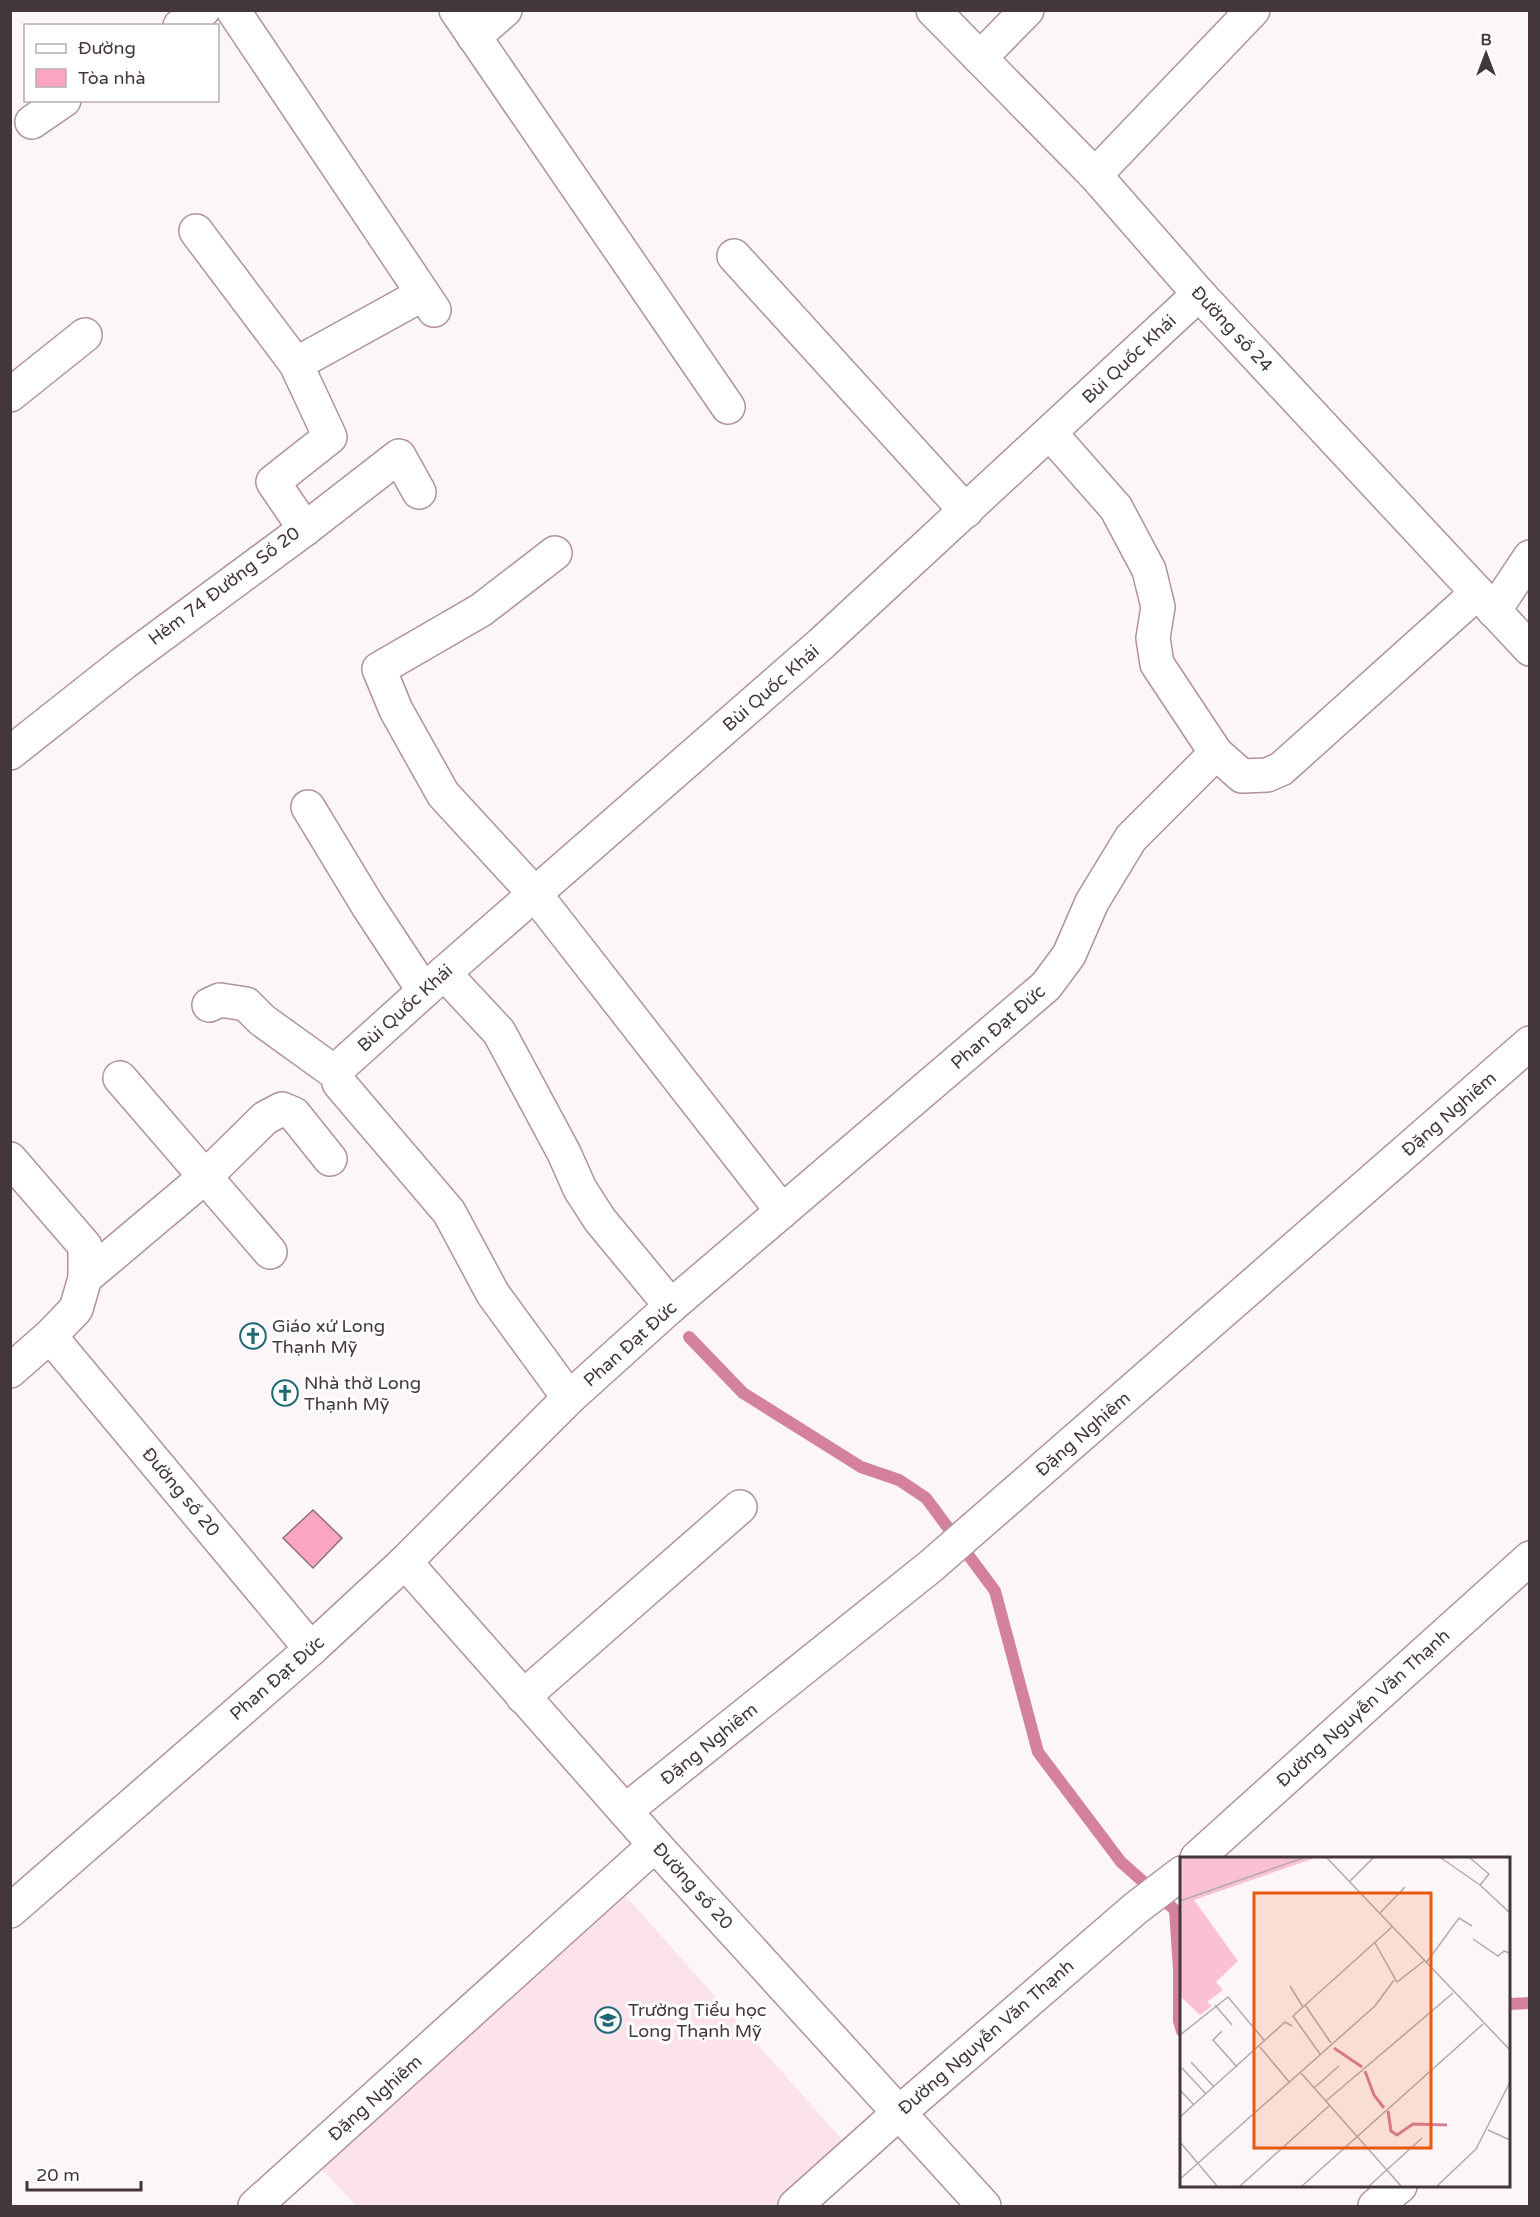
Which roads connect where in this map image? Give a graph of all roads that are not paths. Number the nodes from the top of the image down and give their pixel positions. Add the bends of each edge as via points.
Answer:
1 (203, 10) edge
2 (233, 10) edge
3 (505, 10) edge
4 (933, 10) edge
5 (1027, 10) edge
6 (1253, 10) edge
7 (183, 24) edge
8 (465, 24) edge
9 (980, 57) junction
10 (61, 102) edge
11 (32, 122) dead end
12 (1095, 176) junction
13 (196, 231) dead end
14 (734, 256) dead end
15 (1199, 294) junction
16 (85, 335) dead end
17 (296, 364) junction
18 (10, 394) edge
19 (728, 407) dead end
20 (1050, 434) junction
21 (419, 492) dead end
22 (966, 511) junction
23 (305, 529) junction
24 (555, 553) dead end
25 (1530, 557) edge
26 (1486, 602) junction
27 (1530, 649) edge
28 (10, 753) edge
29 (1216, 753) junction
30 (308, 807) dead end
31 (535, 894) junction
32 (434, 982) junction
33 (209, 1005) dead end
34 (1530, 1043) edge
35 (337, 1074) junction
36 (120, 1078) dead end
37 (330, 1159) dead end
38 (10, 1160) edge
39 (206, 1176) junction
40 (782, 1211) junction
41 (270, 1252) dead end
42 (85, 1278) junction
43 (673, 1304) junction
44 (50, 1336) junction
45 (10, 1371) edge
46 (569, 1398) junction
47 (740, 1507) dead end
48 (1530, 1558) edge
49 (405, 1563) junction
50 (311, 1649) junction
51 (523, 1697) junction
52 (625, 1811) junction
53 (655, 1845) junction
54 (1199, 1857) edge
55 (1180, 1874) edge
56 (10, 1911) edge
57 (900, 2112) junction
58 (1399, 2187) edge
59 (255, 2206) edge
60 (795, 2206) edge
61 (984, 2206) edge
62 (1375, 2206) edge

1 - 7 street
2 - 17 street via 428,302
3 - 8 street
4 - 9 street, Đường số 24
5 - 9 street
6 - 12 street
8 - 19 street
9 - 12 street, Đường số 24
10 - 11 street
12 - 15 street, Đường số 24
13 - 17 street
14 - 22 street
15 - 20 street, Bùi Quốc Khái
15 - 26 street, Đường số 24
16 - 18 street
17 - 23 street, Hẻm 74 Đường Số 20 via 330,437 273,482
20 - 22 street, Bùi Quốc Khái
20 - 29 street via 1116,508 1149,570 1158,607 1153,638 1157,664
21 - 23 street via 399,456
22 - 31 street, Bùi Quốc Khái via 822,643
23 - 28 street, Hẻm 74 Đường Số 20
24 - 31 street via 481,610 379,669 396,710 442,794
25 - 26 street
26 - 27 street, Đường số 24
26 - 29 street via 1281,770 1242,776
29 - 40 street, Phan Đạt Đức via 1131,838 1092,902 1069,955 1046,986
30 - 32 street via 368,906
31 - 32 street, Bùi Quốc Khái
31 - 40 street
32 - 35 street, Bùi Quốc Khái via 342,1065
32 - 43 street via 499,1032 580,1189 600,1220
33 - 35 street via 220,1000 246,1004
34 - 52 street, Đặng Nghiêm via 931,1566
35 - 46 street via 339,1083 449,1212 493,1294
36 - 39 street
37 - 39 street via 294,1114 282,1109 265,1118
38 - 42 street via 85,1245
39 - 41 street
39 - 42 street
40 - 43 street, Phan Đạt Đức
42 - 44 street via 76,1309
43 - 46 street, Phan Đạt Đức
44 - 45 street
44 - 50 street, Đường số 20
46 - 49 street, Phan Đạt Đức
47 - 51 street
48 - 54 street, Đường Nguyễn Văn Thạnh
49 - 50 street, Phan Đạt Đức
49 - 51 street, Đường số 20
50 - 56 street, Phan Đạt Đức
51 - 52 street, Đường số 20
52 - 53 street, Đường số 20
53 - 57 street, Đường số 20
53 - 59 street, Đặng Nghiêm
55 - 57 street, Đường Nguyễn Văn Thạnh
57 - 60 street, Đường Nguyễn Văn Thạnh
57 - 61 street, Đường số 20
58 - 62 street

